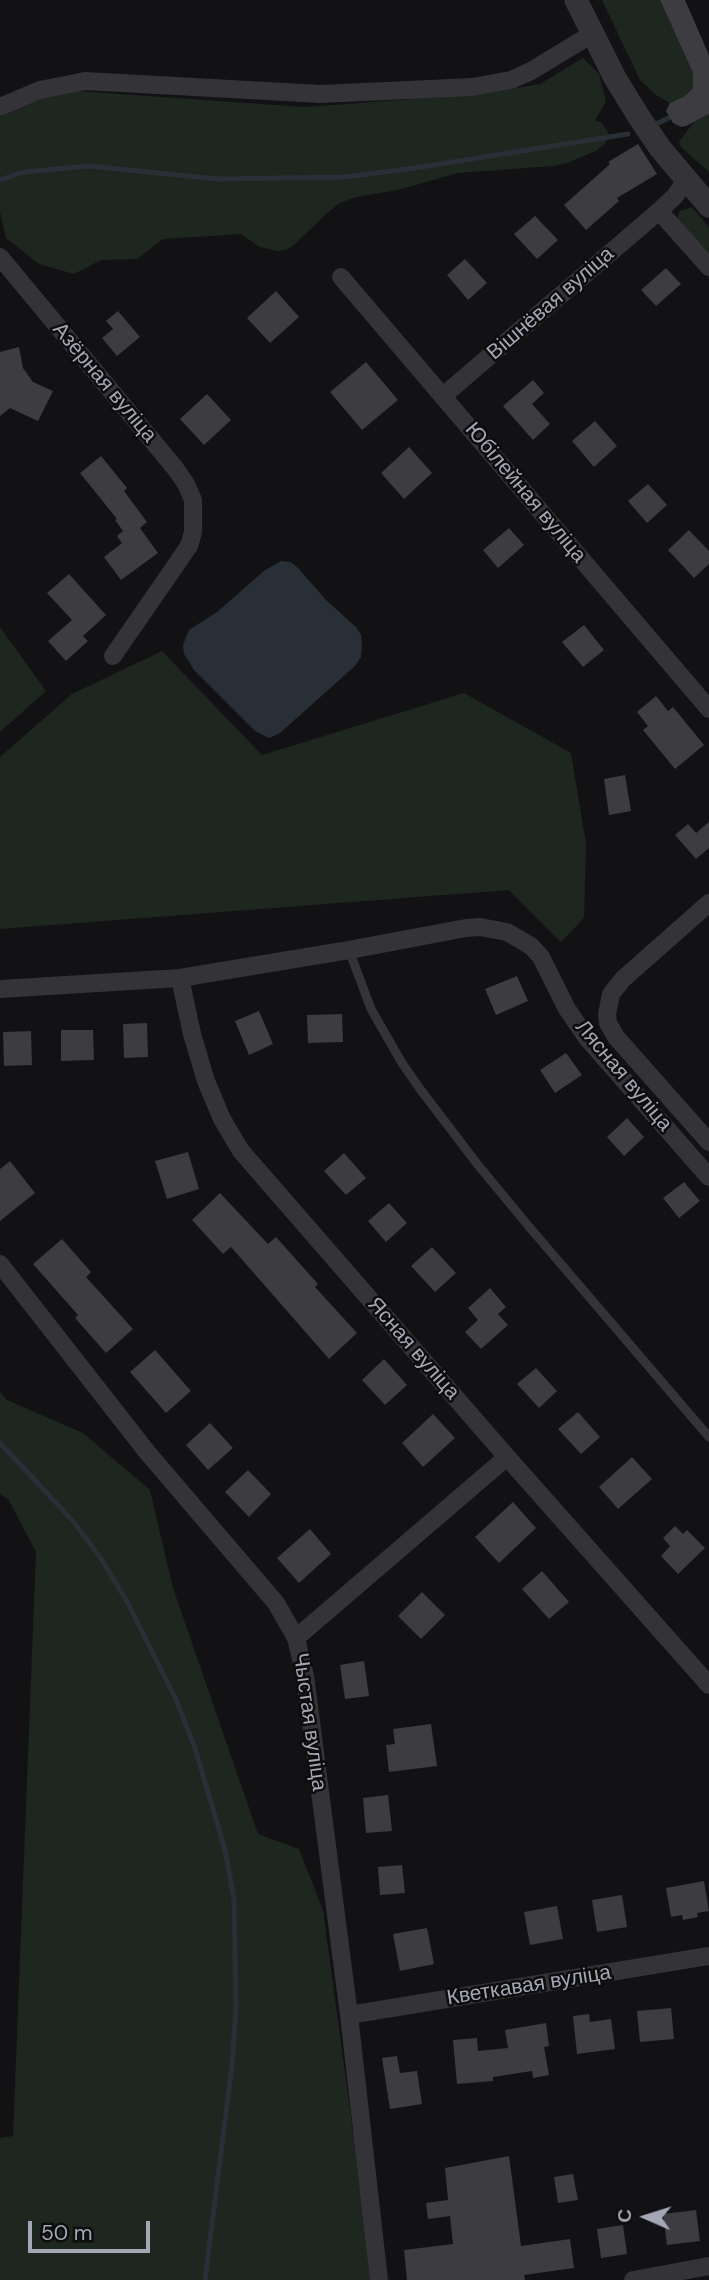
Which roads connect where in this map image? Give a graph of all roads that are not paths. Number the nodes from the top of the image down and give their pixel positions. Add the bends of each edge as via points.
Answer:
1 (576, 0) edge
2 (592, 34) junction
3 (0, 107) edge
4 (685, 180) junction
5 (709, 206) edge
6 (660, 211) junction
7 (0, 257) edge
8 (709, 267) edge
9 (341, 277) dead end
10 (443, 396) junction
11 (113, 656) dead end
12 (709, 709) edge
13 (709, 903) edge
14 (349, 950) junction
15 (180, 978) junction
16 (0, 989) edge
17 (709, 1142) edge
18 (709, 1177) edge
19 (0, 1264) edge
20 (709, 1437) edge
21 (507, 1457) junction
22 (296, 1638) junction
23 (709, 1685) edge
24 (709, 1956) edge
25 (349, 2015) junction
26 (709, 2266) edge
27 (379, 2280) edge
28 (633, 2280) edge

1 - 2 street
2 - 3 street via 531,71 482,86 321,94 85,81 47,87
2 - 4 street via 639,117
4 - 5 street
4 - 6 street, Вішнёвая вуліца
6 - 8 street
6 - 10 street, Вішнёвая вуліца
7 - 11 street, Азёрная вуліца via 175,468 193,500 193,531 182,559
9 - 10 street, Юбілейная вуліца
10 - 12 street, Юбілейная вуліца
13 - 17 street, Лясная вуліца via 623,979 607,1004 611,1030
14 - 15 street
14 - 18 street, Лясная вуліца via 480,927 519,937 541,957 587,1038
14 - 20 lane via 372,1009 426,1097
15 - 16 street
15 - 21 street, Ясная вуліца via 206,1081 241,1151
19 - 22 street, Чыстая вуліца via 147,1452 276,1603
21 - 22 street
21 - 23 street, Ясная вуліца
22 - 25 street, Чыстая вуліца via 305,1676
24 - 25 street, Кветкавая вуліца
25 - 27 street, Чыстая вуліца
26 - 28 street

